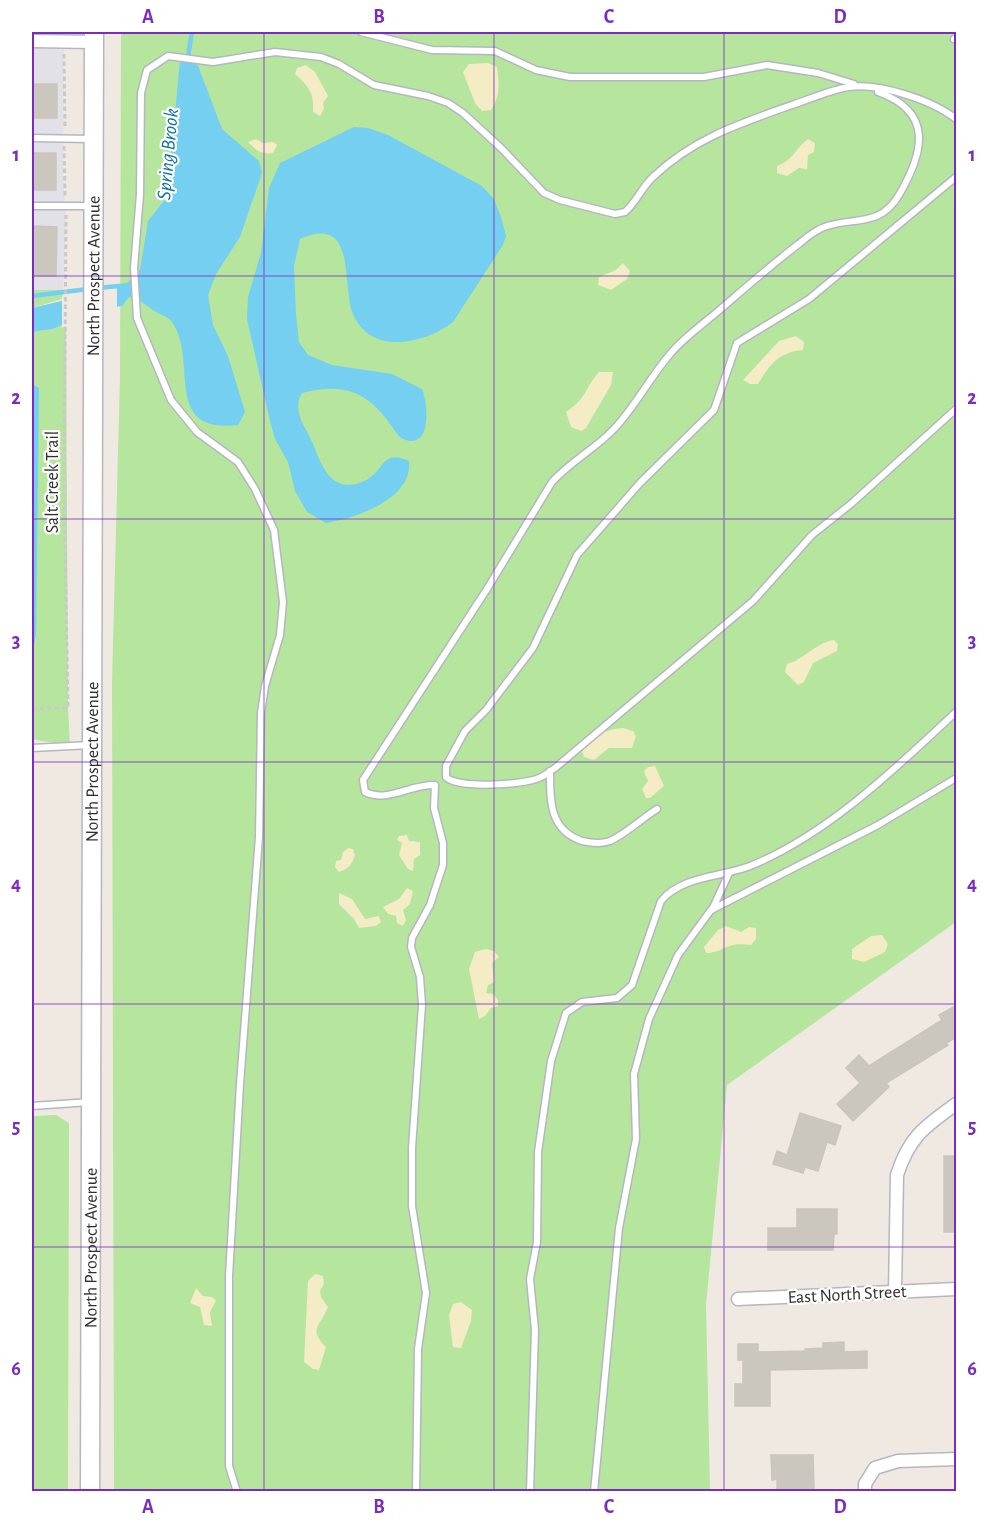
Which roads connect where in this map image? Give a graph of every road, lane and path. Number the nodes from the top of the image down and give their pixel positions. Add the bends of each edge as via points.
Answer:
1 (361, 32) edge
2 (94, 37) edge
3 (32, 41) edge
4 (64, 63) dead end
5 (867, 88) junction
6 (957, 119) edge
7 (65, 126) dead end
8 (32, 138) edge
9 (94, 139) junction
10 (64, 158) dead end
11 (957, 177) edge
12 (65, 197) dead end
13 (32, 206) edge
14 (93, 206) junction
15 (66, 220) dead end
16 (957, 409) edge
17 (32, 709) edge
18 (957, 712) edge
19 (92, 745) junction
20 (32, 748) edge
21 (550, 771) junction
22 (446, 777) junction
23 (957, 778) edge
24 (435, 786) junction
25 (657, 810) dead end
26 (729, 873) junction
27 (711, 910) junction
28 (91, 1102) junction
29 (957, 1104) edge
30 (32, 1106) edge
31 (957, 1289) edge
32 (895, 1292) junction
33 (738, 1299) dead end
34 (957, 1459) edge
35 (90, 1491) edge
36 (237, 1491) edge
37 (416, 1491) edge
38 (530, 1491) edge
39 (594, 1491) edge
40 (865, 1491) edge

1 - 5 lane via 432,50 495,51 536,69 570,77 704,77 767,65 818,73
2 - 3 street
2 - 9 main road, North Prospect Avenue
4 - 7 path
5 - 6 lane via 904,93
5 - 24 lane via 895,101 918,124 920,147 899,195 871,219 827,226 809,235 768,268 687,337 615,428 569,463 552,482 363,780 365,792 382,796 410,787
5 - 36 lane via 834,90 737,123 677,158 652,177 632,206 615,214 544,193 501,148 448,103 374,86 321,57 275,52 213,62 168,56 147,69 141,93 134,268 137,318 171,400 197,432 238,462 255,489 274,530 284,618 261,713 258,837 234,1178 229,1276 230,1466
8 - 9 lane
9 - 14 main road, North Prospect Avenue
10 - 12 path
11 - 22 lane via 809,298 736,343 728,377 714,410 654,468 577,555 533,648 465,731 446,766
13 - 14 lane
14 - 19 main road, North Prospect Avenue
15 - 17 path, Salt Creek Trail via 64,486 68,708
16 - 21 lane via 812,535 742,612
18 - 26 lane via 880,782 818,828 774,855
19 - 20 lane
19 - 28 main road, North Prospect Avenue
21 - 22 lane via 541,778 513,784 459,783
21 - 25 lane via 550,800 557,823 581,840 608,842
22 - 24 lane
23 - 27 lane via 878,825
24 - 37 lane via 434,808 443,843 443,865 411,947 420,977 422,1005 412,1206 426,1293 418,1349
26 - 27 lane
26 - 38 lane via 678,887 666,896 632,985 617,998 582,1002 566,1013 562,1023 551,1060 538,1152 537,1242 530,1280 536,1330
27 - 39 lane via 678,955 649,1018 634,1074 636,1139 619,1228
28 - 30 lane
28 - 35 main road, North Prospect Avenue
29 - 32 street via 922,1127 902,1159 897,1175
31 - 32 street, East North Street
32 - 33 street, East North Street
34 - 40 street via 898,1461 875,1468

